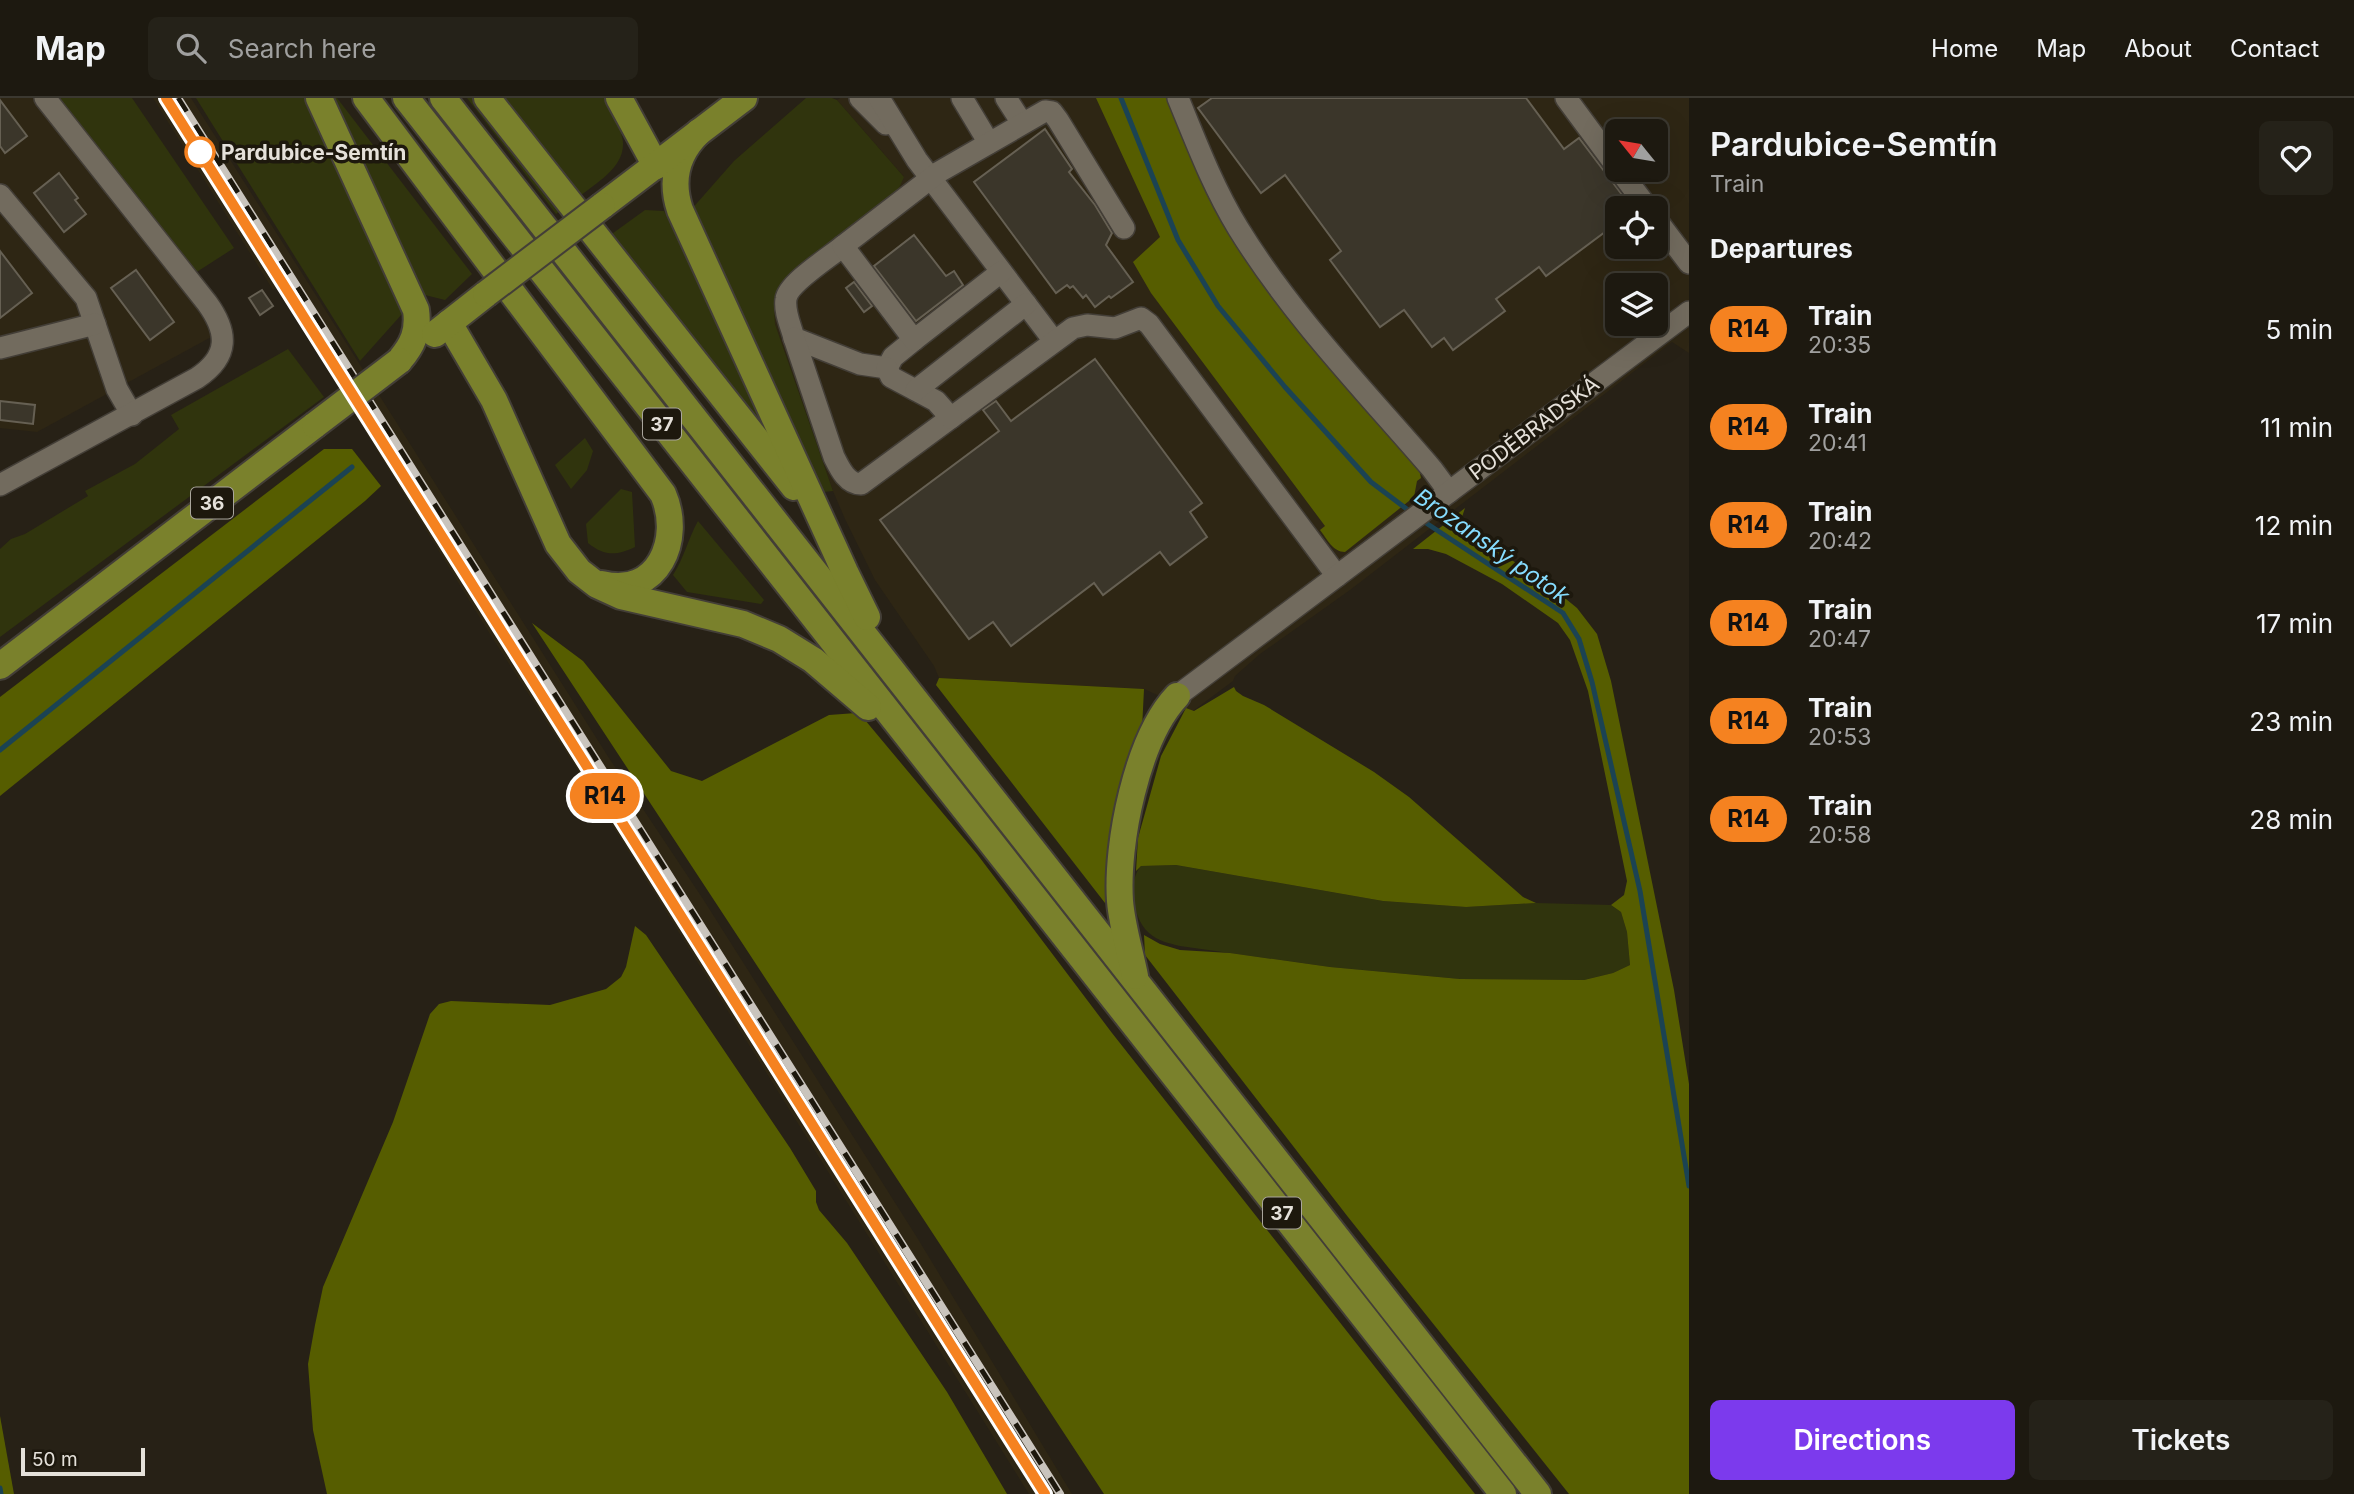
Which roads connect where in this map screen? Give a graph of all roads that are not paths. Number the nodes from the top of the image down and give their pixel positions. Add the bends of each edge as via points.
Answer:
1 (45, 98) edge
2 (319, 98) edge
3 (366, 98) edge
4 (406, 98) edge
5 (443, 98) edge
6 (487, 98) edge
7 (620, 98) edge
8 (744, 98) edge
9 (859, 98) edge
10 (879, 98) edge
11 (962, 98) edge
12 (1006, 98) edge
13 (1178, 98) edge
14 (1566, 98) edge
15 (1043, 105) edge
16 (633, 123) junction
17 (1022, 123) junction
18 (699, 132) junction
19 (989, 143) junction
20 (1605, 151) edge
21 (917, 160) junction
22 (656, 166) junction
23 (930, 178) junction
24 (1628, 182) edge
25 (0, 195) edge
26 (1639, 196) edge
27 (1124, 228) dead end
28 (1668, 235) edge
29 (844, 246) junction
30 (1689, 263) edge
31 (1001, 272) junction
32 (1026, 304) junction
33 (1688, 314) edge
34 (449, 323) junction
35 (95, 324) junction
36 (794, 338) junction
37 (914, 340) junction
38 (1054, 341) junction
39 (0, 348) edge
40 (399, 361) junction
41 (887, 368) junction
42 (916, 390) junction
43 (132, 415) junction
44 (951, 418) junction
45 (0, 485) edge
46 (1449, 492) junction
47 (821, 522) junction
48 (579, 571) junction
49 (1337, 576) junction
50 (0, 666) edge
51 (899, 677) junction
52 (1177, 696) joint
53 (918, 751) junction
54 (1137, 984) junction
55 (1503, 1494) edge
56 (1538, 1494) edge

1 - 43 street via 207,303 222,329 221,352 206,372
2 - 40 main road via 416,310 414,338
3 - 48 main road via 663,494 670,515 670,539 663,559 648,575 628,584 610,585
4 - 53 main road, 37
5 - 51 main road, 37
6 - 47 main road
7 - 16 main road
8 - 18 main road, 36
9 - 21 street
10 - 21 street
11 - 19 street
12 - 17 street
13 - 46 street via 1238,229 1312,332
14 - 20 street
15 - 17 street
15 - 27 street via 1058,121
16 - 18 main road via 665,137
16 - 22 main road
17 - 19 street
18 - 22 main road, 36
18 - 47 main road via 679,163 675,180 678,203
19 - 23 street
21 - 23 street
22 - 34 main road, 36, bridge
23 - 29 street
23 - 31 street
24 - 26 street
25 - 35 street via 86,298
28 - 30 street
29 - 36 street via 788,292
29 - 37 street
31 - 32 street
31 - 37 street
32 - 38 street
32 - 42 street
33 - 46 street, PODĚBRADSKÁ
34 - 40 main road, 36
34 - 48 main road via 494,400 558,544
35 - 39 street
35 - 43 street via 117,389
36 - 41 street via 860,364
36 - 44 street via 834,457 854,484 862,484
37 - 41 street
38 - 44 street
38 - 49 street via 1079,325 1107,328 1145,320
40 - 50 main road, 36, bridge
41 - 42 street via 891,377
42 - 44 street via 936,401
43 - 45 street
46 - 49 street, PODĚBRADSKÁ
47 - 51 main road
48 - 53 main road via 621,596 743,624 779,639 828,672
49 - 52 street, PODĚBRADSKÁ
51 - 54 main road, 37
52 - 54 main road via 1149,741 1122,842 1121,905
53 - 55 main road, 37
54 - 56 main road, 37

